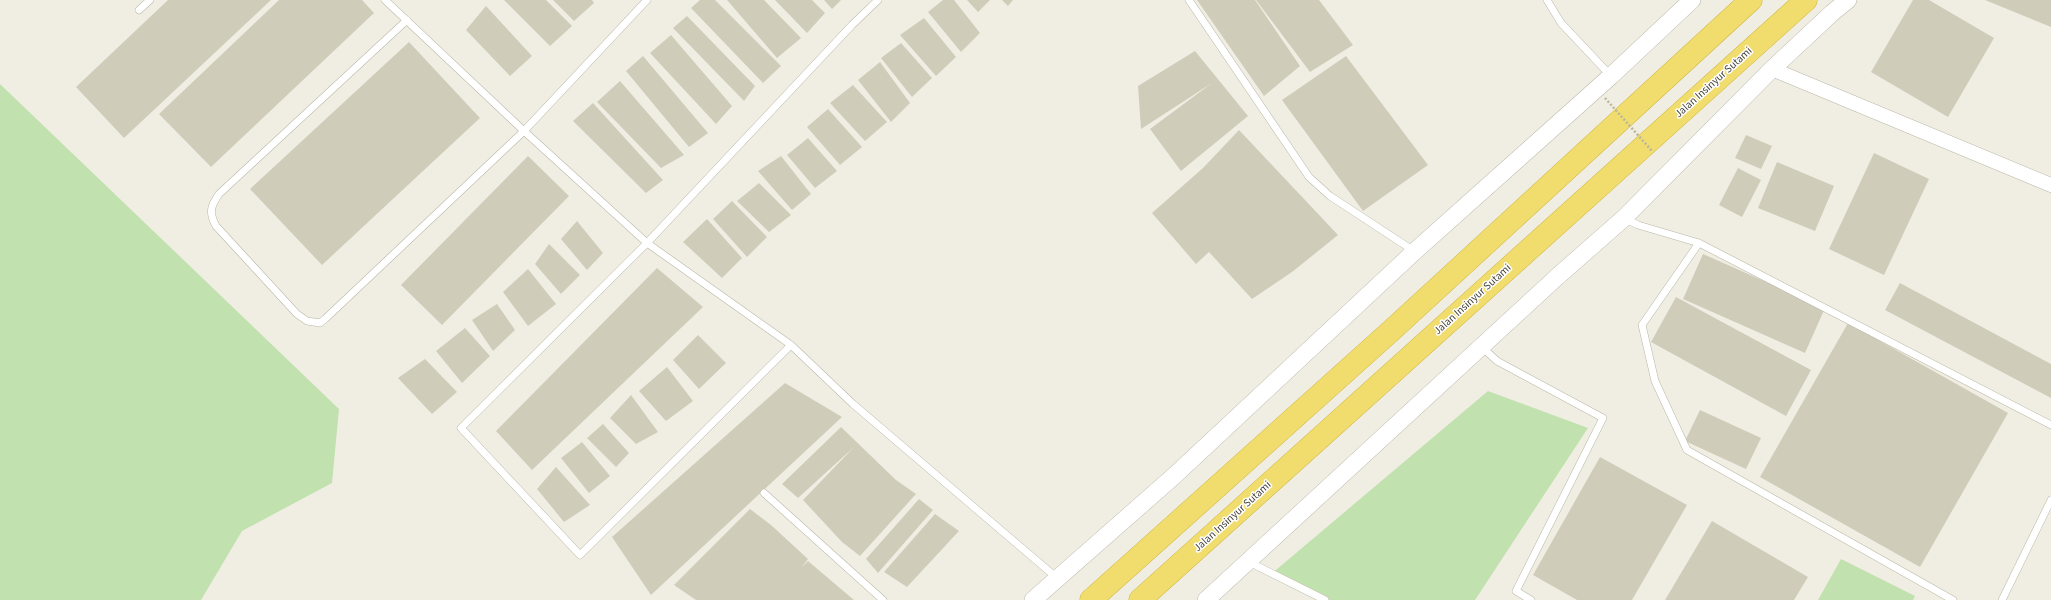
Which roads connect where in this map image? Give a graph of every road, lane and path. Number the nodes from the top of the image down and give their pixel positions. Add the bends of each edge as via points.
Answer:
1 (150, 0) edge
2 (385, 0) edge
3 (647, 0) edge
4 (878, 0) edge
5 (1189, 0) edge
6 (1547, 0) edge
7 (1692, 0) edge
8 (1751, 0) edge
9 (1806, 0) edge
10 (1848, 0) edge
11 (139, 10) dead end
12 (407, 20) junction
13 (1772, 69) junction
14 (1611, 76) junction
15 (1605, 98) dead end
16 (524, 131) junction
17 (1652, 151) dead end
18 (2051, 185) edge
19 (1624, 218) junction
20 (647, 243) junction
21 (1699, 243) junction
22 (1414, 252) junction
23 (791, 345) junction
24 (1482, 346) junction
25 (2051, 425) edge
26 (764, 493) dead end
27 (2051, 500) edge
28 (1247, 561) junction
29 (1057, 578) junction
30 (883, 600) edge
31 (1033, 600) edge
32 (1091, 600) edge
33 (1140, 600) edge
34 (1206, 600) edge
35 (1325, 600) edge
36 (1531, 600) edge
37 (1953, 600) edge
38 (2002, 600) edge

1 - 11 lane
2 - 12 lane
3 - 16 lane
4 - 20 lane via 852,24
5 - 22 lane via 1309,177 1330,196
6 - 14 lane via 1561,23
7 - 14 street
8 - 32 highway via 1392,330
9 - 33 highway, Jalan Insinyur Sutami
10 - 13 street
12 - 16 lane
12 - 16 lane via 219,194 211,206 210,216 216,226 297,314 314,323 320,323 325,319
13 - 18 street
13 - 19 street
14 - 22 street
15 - 17 path, bridge
16 - 20 lane
19 - 21 lane
19 - 24 street
20 - 23 lane
20 - 23 lane via 461,428 580,555
21 - 25 lane
21 - 37 lane via 1642,325 1655,381 1687,450
22 - 29 street via 1174,476
23 - 29 lane via 853,404
24 - 28 street
24 - 36 lane via 1497,361 1603,418 1516,591
26 - 30 lane
27 - 38 lane
28 - 34 street
28 - 35 lane
29 - 31 street

